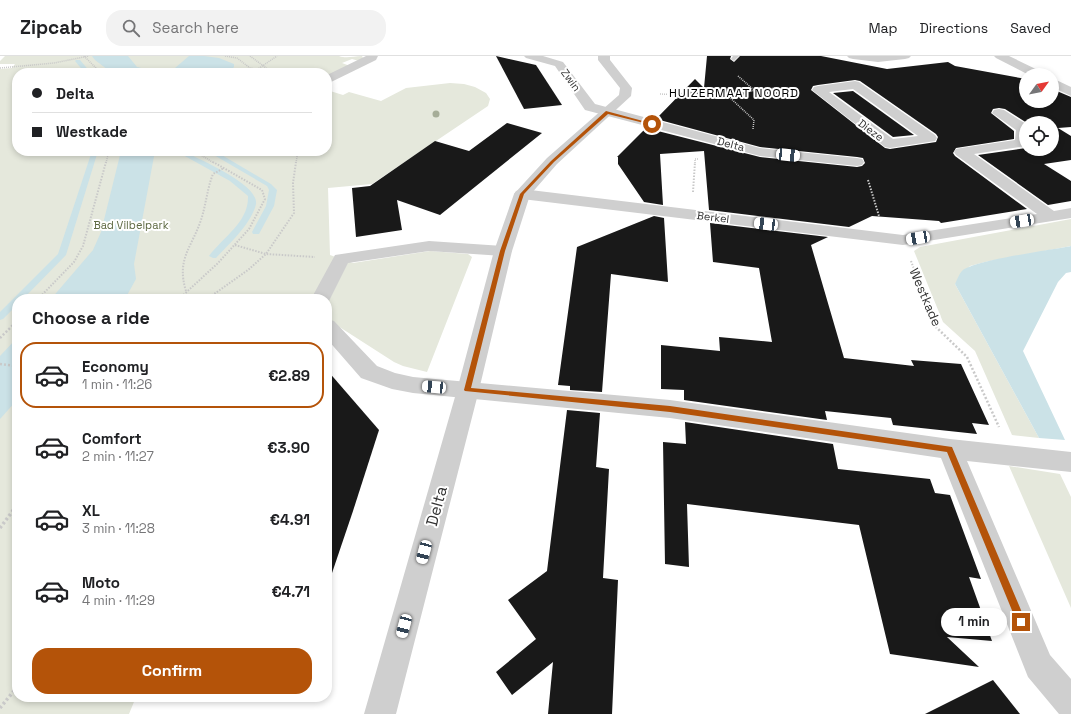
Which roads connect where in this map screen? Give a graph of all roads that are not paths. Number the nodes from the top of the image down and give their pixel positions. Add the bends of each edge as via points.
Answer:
1 (372, 56) edge
2 (530, 56) edge
3 (604, 56) edge
4 (905, 56) edge
5 (1000, 56) edge
6 (857, 57) edge
7 (1024, 68) edge
8 (850, 77) junction
9 (332, 78) edge
10 (1059, 86) edge
11 (1071, 92) edge
12 (607, 112) junction
13 (999, 113) dead end
14 (858, 162) dead end
15 (522, 194) junction
16 (1071, 213) edge
17 (1051, 216) junction
18 (502, 251) junction
19 (324, 294) edge
20 (332, 331) edge
21 (468, 390) junction
22 (950, 449) junction
23 (1071, 462) edge
24 (1071, 703) edge
25 (380, 714) edge

1 - 9 street
2 - 12 street, Zwin via 559,64 590,107
3 - 12 street, Delta via 604,60 626,88 625,96
4 - 6 street via 878,59
5 - 7 street
6 - 8 street
8 - 8 street, Dieze via 818,90 890,144 930,138 855,85
10 - 11 street
12 - 14 street, Delta via 760,152
12 - 15 street, Delta via 552,162
13 - 17 street via 1023,128 1022,143 961,152
15 - 17 street, Berkel via 903,240
15 - 18 street, Delta
16 - 17 street
18 - 19 street via 429,246 341,259
18 - 21 street, Delta
20 - 21 street via 369,372 392,381 413,385
21 - 22 street via 670,409
21 - 25 street, Delta
22 - 23 street
22 - 24 street via 1039,666

